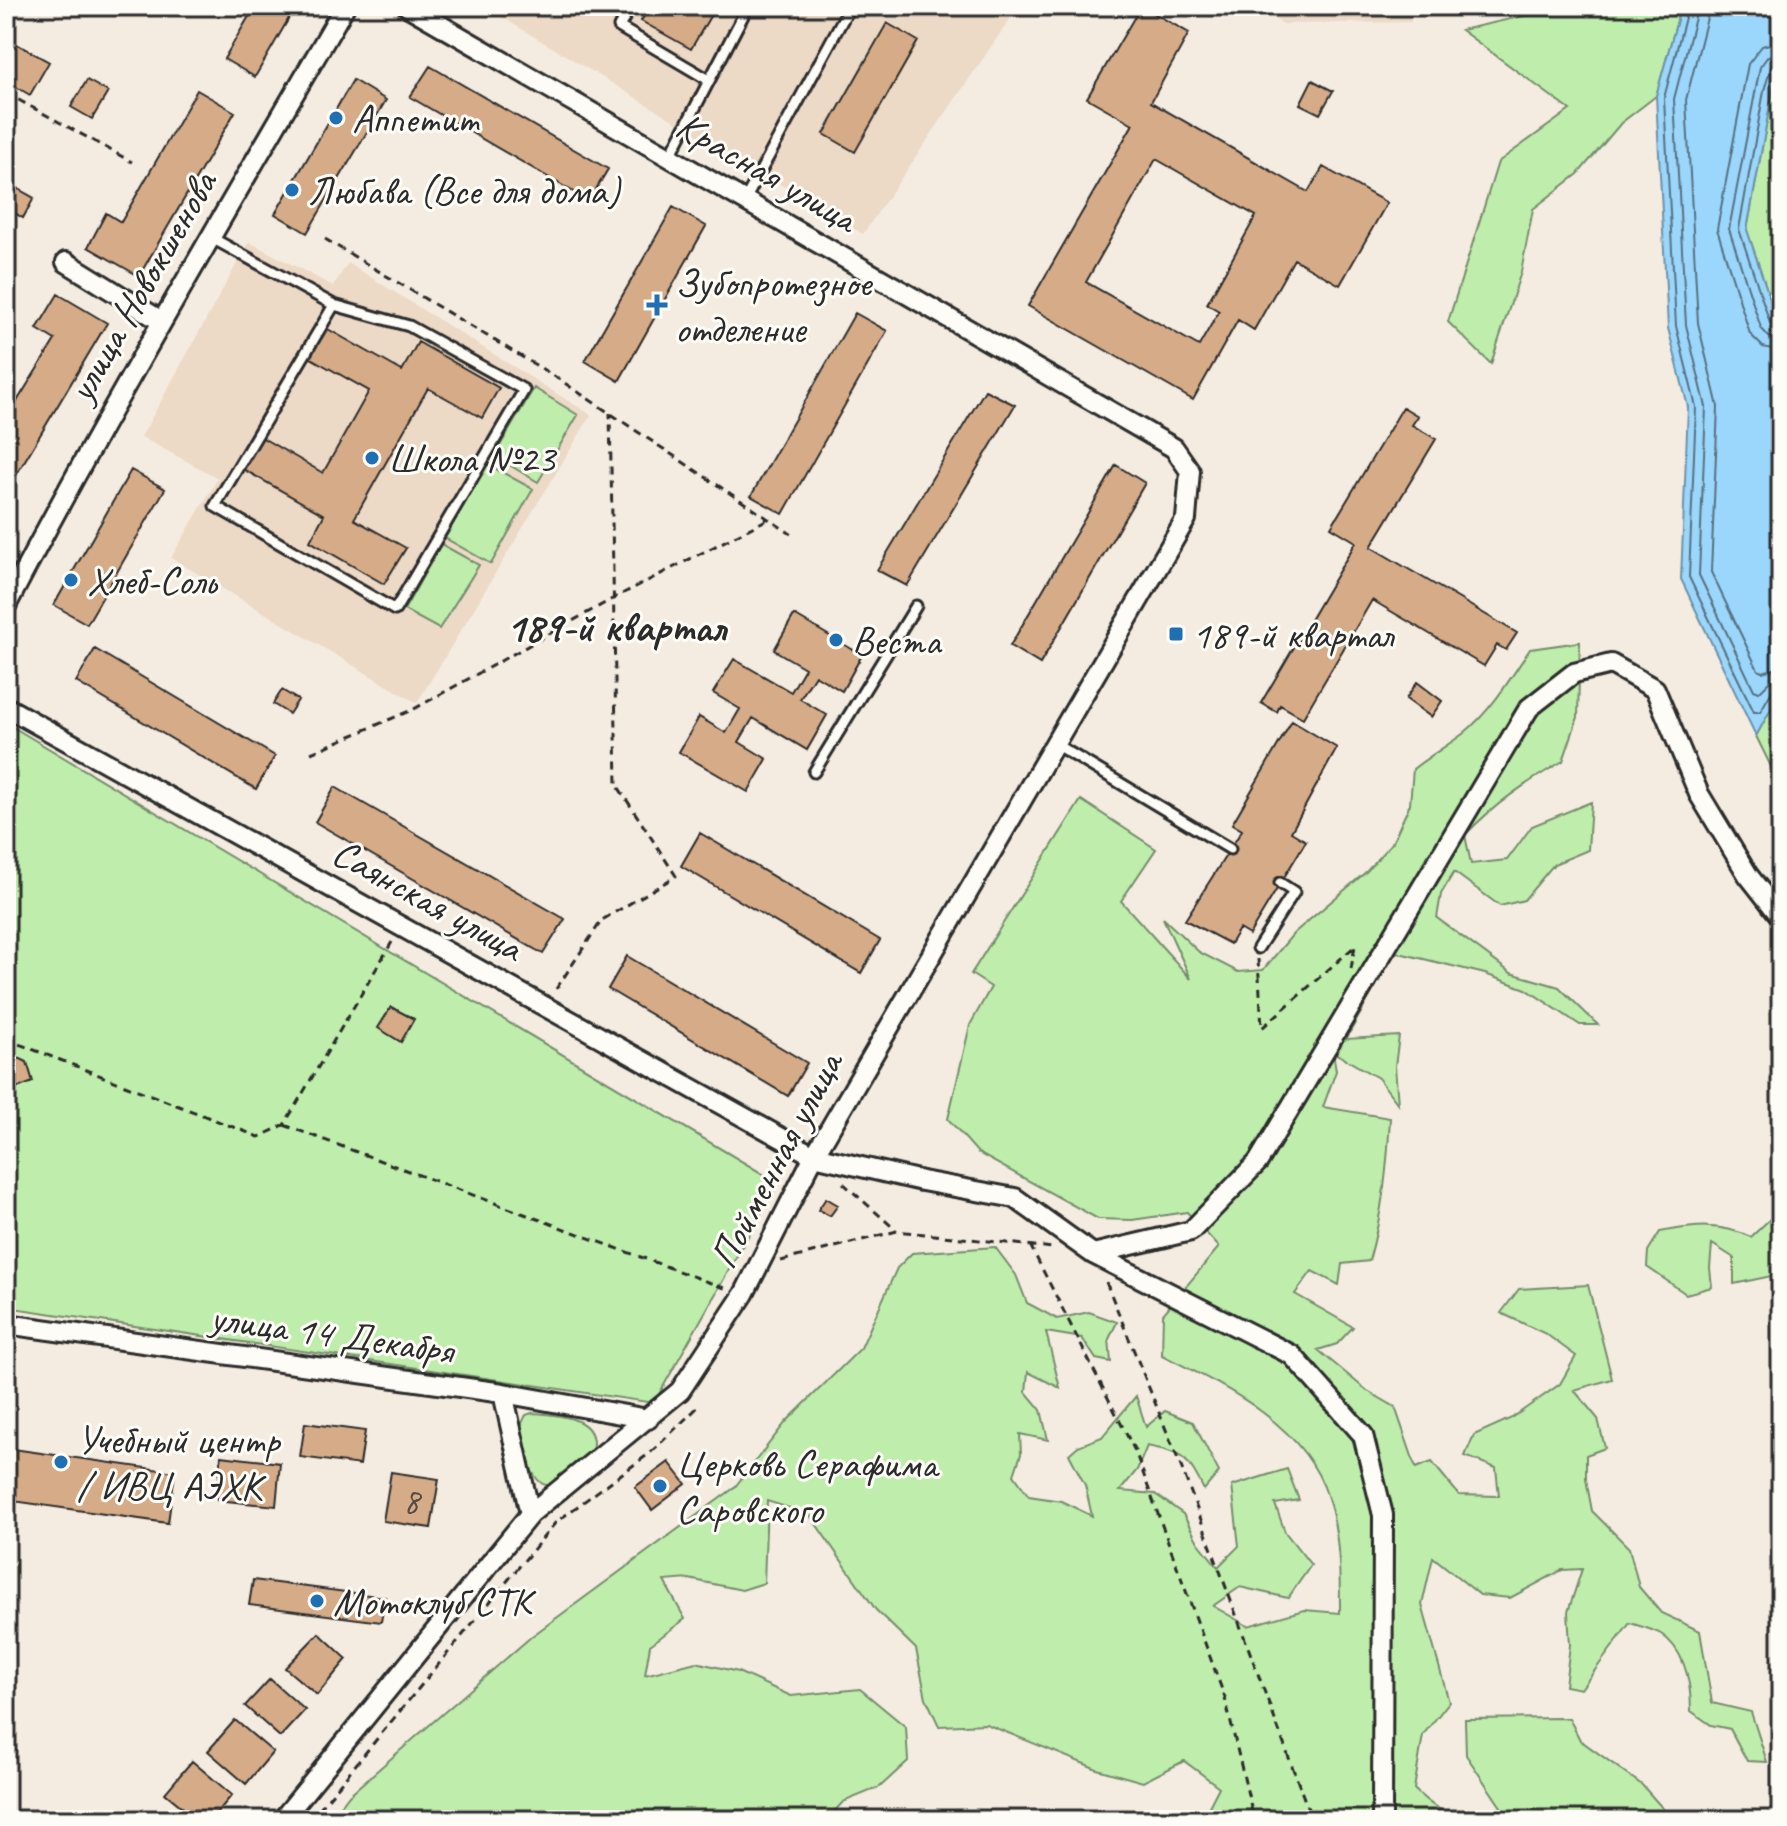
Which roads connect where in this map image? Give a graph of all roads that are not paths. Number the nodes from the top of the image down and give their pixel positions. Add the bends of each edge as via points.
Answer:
1 (345, 6) edge
2 (407, 6) edge
3 (631, 6) edge
4 (748, 6) edge
5 (850, 6) edge
6 (709, 80) junction
7 (670, 156) junction
8 (745, 200) junction
9 (210, 237) junction
10 (66, 262) dead end
11 (334, 305) junction
12 (161, 321) junction
13 (1174, 448) joint
14 (6, 606) edge
15 (916, 606) dead end
16 (6, 707) edge
17 (1055, 744) junction
18 (814, 772) dead end
19 (1230, 849) dead end
20 (1280, 883) dead end
21 (1781, 917) edge
22 (1258, 948) road end
23 (814, 1156) junction
24 (1093, 1254) junction
25 (6, 1324) edge
26 (503, 1393) junction
27 (648, 1419) junction
28 (530, 1514) junction
29 (282, 1820) edge
30 (1382, 1820) edge

1 - 9 street, улица Новокшенова
2 - 7 street, Красная улица
3 - 6 lane via 619,27
4 - 6 lane
5 - 8 lane
6 - 7 lane
7 - 8 street, Красная улица
8 - 13 street, Красная улица
9 - 11 lane
9 - 12 street, улица Новокшенова
10 - 12 street
11 - 11 lane via 409,326 524,390 395,610 215,506
12 - 14 street, улица Новокшенова
13 - 17 street, Пойменная улица via 1190,471 1186,519
15 - 18 lane
16 - 23 street, Саянская улица
17 - 19 lane
17 - 23 street, Пойменная улица
20 - 22 lane via 1294,892
21 - 24 street via 1748,875 1699,794 1655,689 1611,664 1574,673 1529,708 1258,1162 1191,1231
23 - 24 street, Саянская улица via 1015,1198
23 - 27 street, Пойменная улица via 744,1294 680,1391
24 - 30 street, Саянская улица via 1292,1355 1363,1435 1383,1515
25 - 26 street, улица 14 Декабря
26 - 27 street, улица 14 Декабря
26 - 28 street
27 - 28 street, Пойменная улица
28 - 29 street, Пойменная улица

